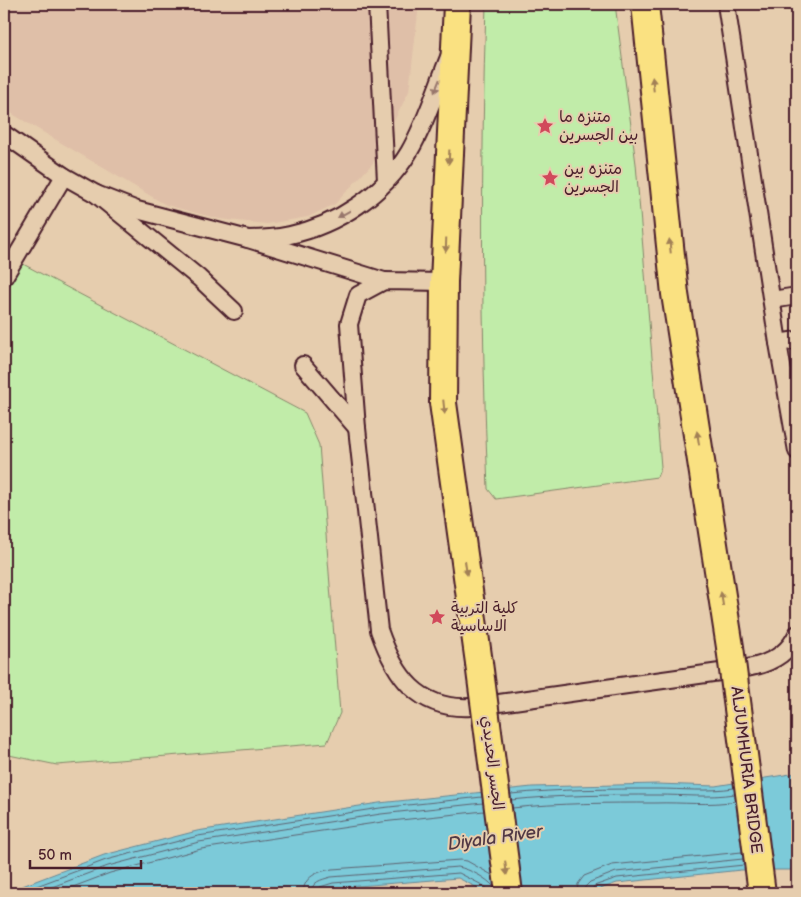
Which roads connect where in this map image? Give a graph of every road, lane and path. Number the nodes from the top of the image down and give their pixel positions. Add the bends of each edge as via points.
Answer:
1 (377, 4) edge
2 (457, 4) edge
3 (645, 4) edge
4 (726, 4) edge
5 (455, 41) junction
6 (4, 134) edge
7 (64, 176) junction
8 (386, 181) junction
9 (96, 194) junction
10 (248, 239) junction
11 (4, 277) edge
12 (384, 280) junction
13 (444, 282) junction
14 (797, 296) edge
15 (772, 300) junction
16 (234, 311) dead end
17 (797, 340) edge
18 (778, 343) junction
19 (303, 365) dead end
20 (357, 428) junction
21 (797, 452) edge
22 (797, 634) edge
23 (747, 668) dead end
24 (720, 672) dead end
25 (499, 703) dead end
26 (471, 707) dead end
27 (509, 893) edge
28 (762, 893) edge

1 - 8 street
2 - 5 main road, الجسر الحديدي
28 -> 3 main road, ALJUMHURIA BRIDGE, bridge via 730,647 675,294
4 - 15 street
5 -> 8 street via 418,135
5 -> 13 main road, الجسر الحديدي
6 - 7 street
7 - 9 street
7 - 11 street
8 -> 10 street via 366,200 330,222 290,235
9 - 10 street via 137,210
9 - 16 street via 199,278
10 - 12 street
12 - 13 street
12 - 20 street via 358,295 349,324
13 -> 27 main road, الجسر الحديدي, bridge via 443,403
14 - 15 street
15 - 18 street
17 - 18 street
18 - 21 street
19 - 20 street
20 - 26 street via 379,630 388,654 400,676 418,694 443,706
22 - 23 street via 779,657
24 - 25 street

